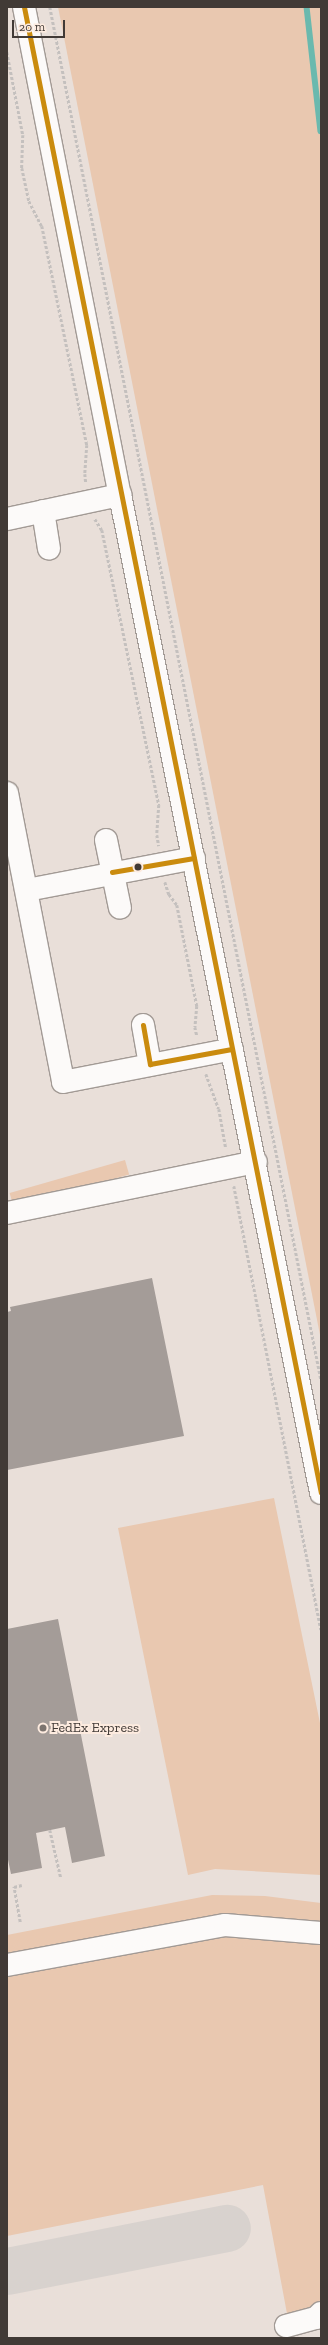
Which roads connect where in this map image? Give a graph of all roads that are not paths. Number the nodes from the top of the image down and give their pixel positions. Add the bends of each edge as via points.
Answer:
1 (24, 7) edge
2 (120, 495) junction
3 (43, 511) junction
4 (7, 519) edge
5 (49, 549) dead end
6 (7, 793) edge
7 (106, 840) dead end
8 (194, 858) junction
9 (112, 872) junction
10 (27, 890) junction
11 (120, 908) dead end
12 (143, 1025) dead end
13 (232, 1049) junction
14 (150, 1064) junction
15 (256, 1162) junction
16 (7, 1213) edge
17 (321, 1493) edge
18 (321, 1933) edge
19 (7, 1966) edge
20 (321, 2313) edge
21 (286, 2326) dead end

1 - 2 street
2 - 3 street
2 - 8 street
3 - 4 street
3 - 5 street
6 - 10 street
7 - 9 street
8 - 9 street
8 - 13 street
9 - 10 street
9 - 11 street
10 - 14 street via 63,1082
12 - 14 street
13 - 14 street
13 - 15 street
15 - 16 street
15 - 17 street
18 - 19 street via 225,1924
20 - 21 street via 316,2318

